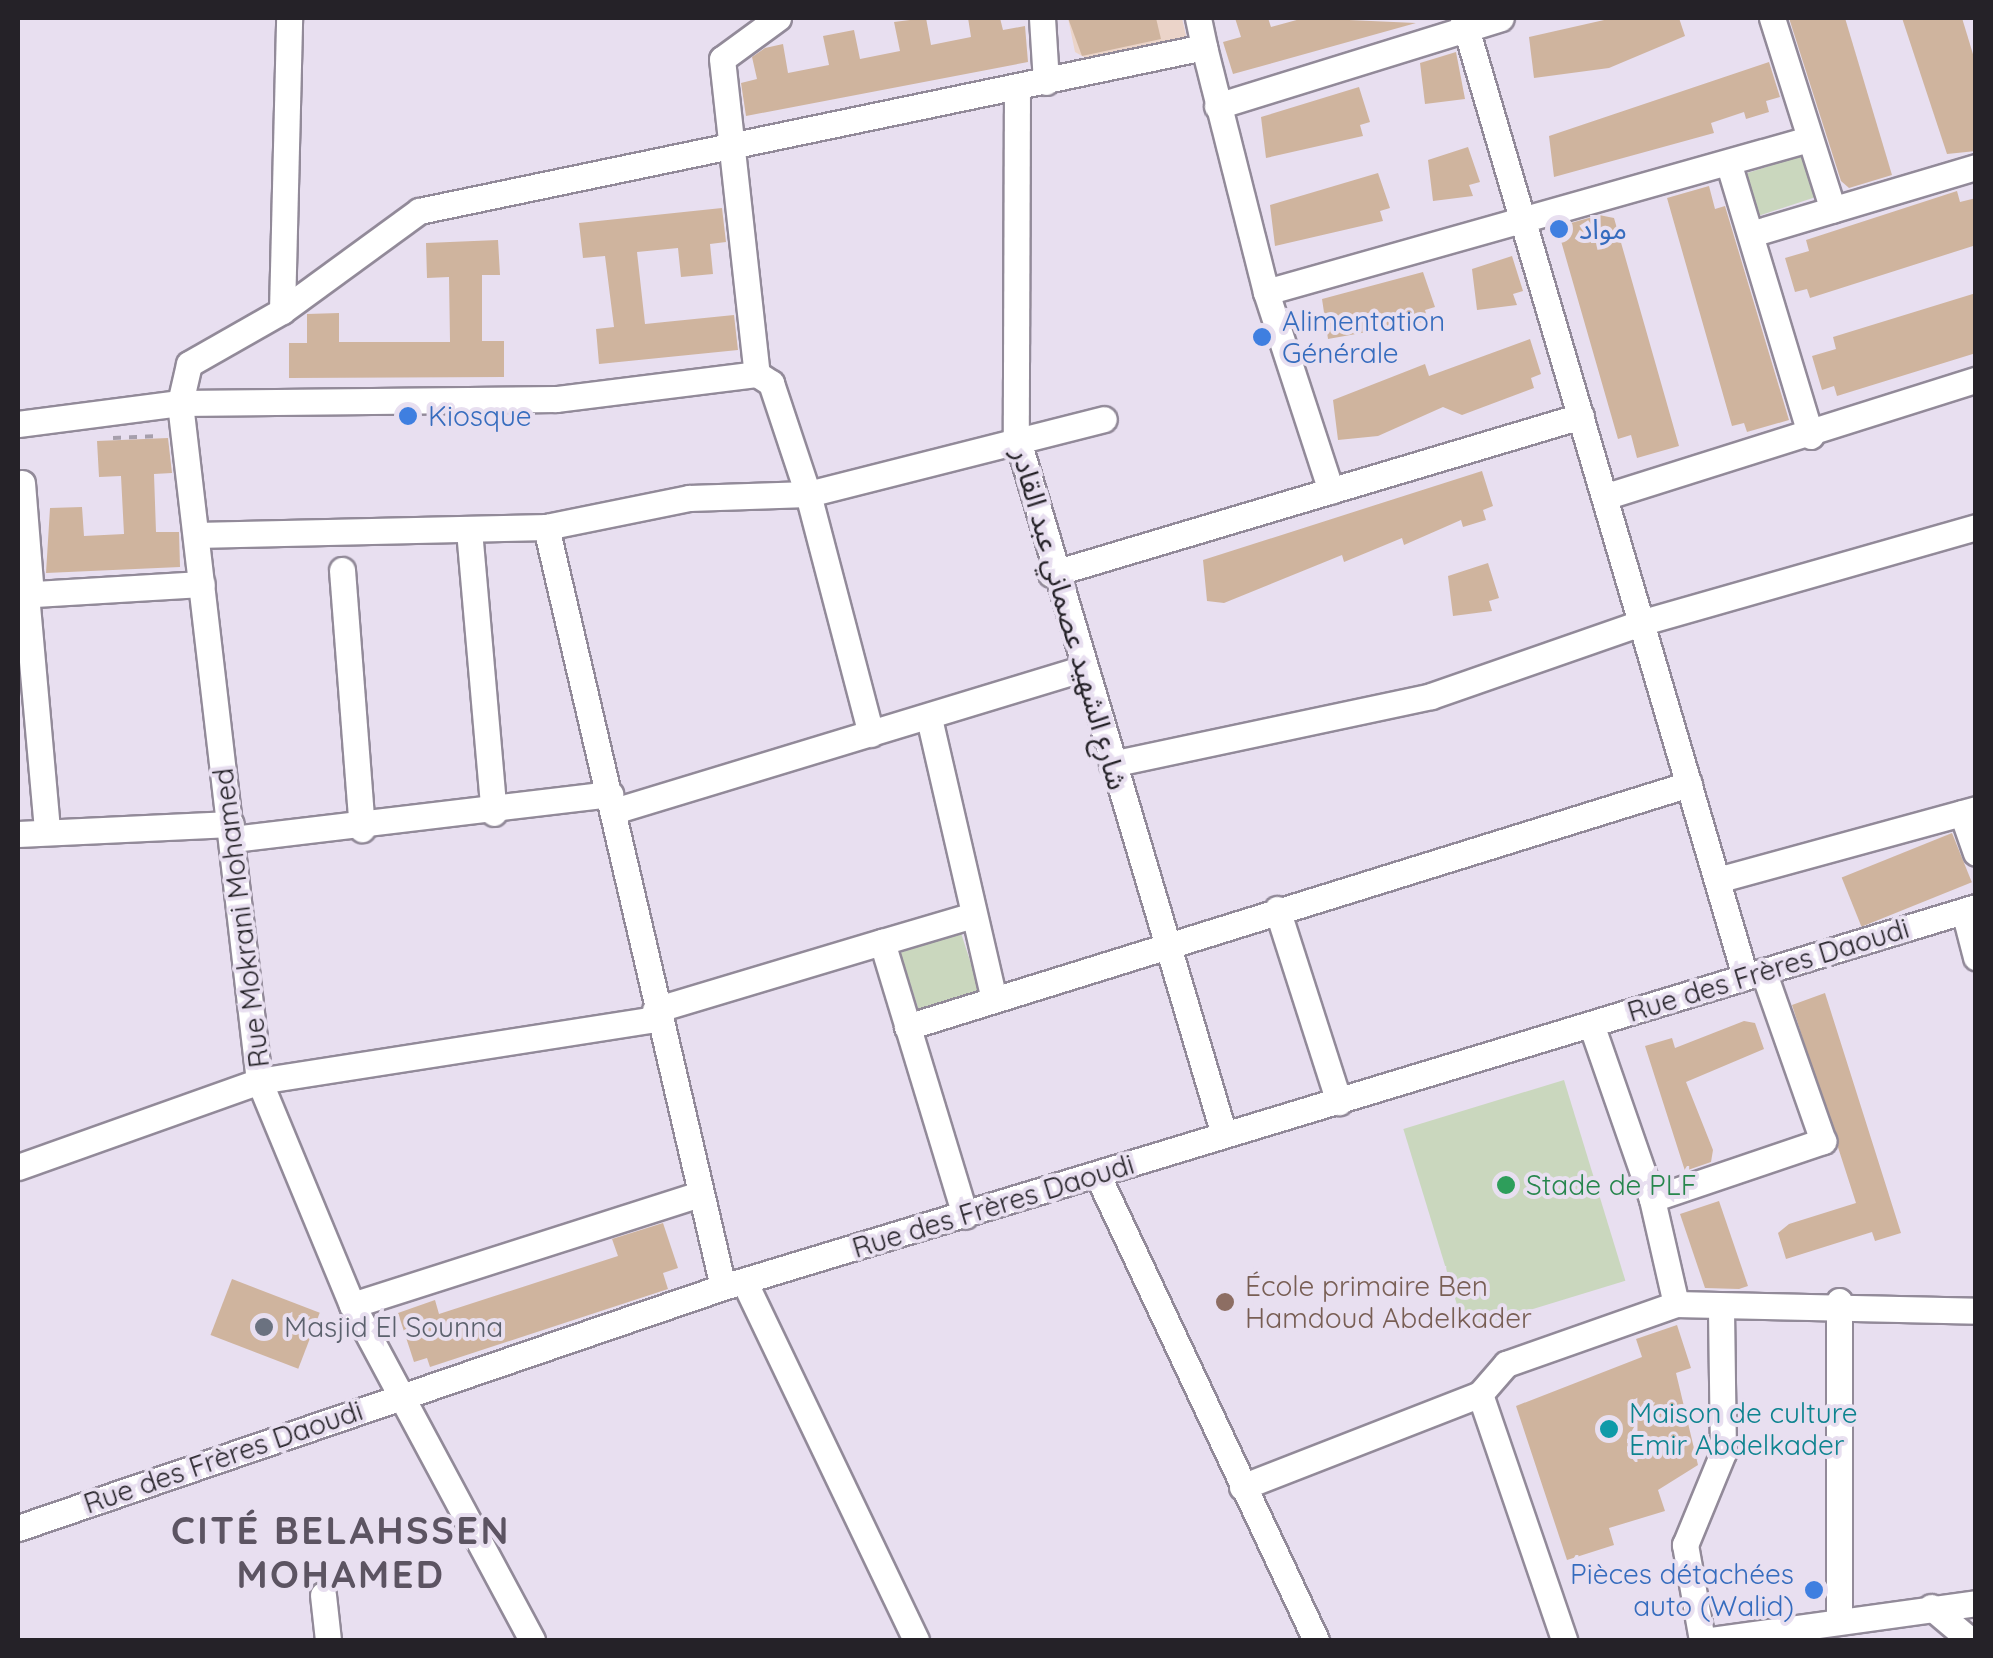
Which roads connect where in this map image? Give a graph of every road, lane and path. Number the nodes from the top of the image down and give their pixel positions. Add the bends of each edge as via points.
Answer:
1 (290, 18) edge
2 (778, 18) edge
3 (1042, 18) edge
4 (1198, 18) edge
5 (1501, 18) edge
6 (1772, 18) edge
7 (1465, 23) edge
8 (1204, 47) junction
9 (1046, 82) junction
10 (1017, 88) junction
11 (1217, 106) junction
12 (1809, 138) junction
13 (729, 140) junction
14 (1730, 165) junction
15 (1976, 167) edge
16 (1833, 210) junction
17 (1525, 220) junction
18 (1750, 234) junction
19 (1266, 292) junction
20 (282, 311) junction
21 (757, 374) junction
22 (1976, 380) edge
23 (180, 403) junction
24 (1581, 416) junction
25 (1104, 419) dead end
26 (18, 424) edge
27 (1016, 434) junction
28 (1811, 436) junction
29 (1331, 491) junction
30 (808, 494) junction
31 (1607, 496) junction
32 (24, 505) edge
33 (546, 527) junction
34 (1976, 528) edge
35 (469, 530) junction
36 (197, 535) junction
37 (342, 570) dead end
38 (1051, 574) junction
39 (202, 584) junction
40 (25, 594) edge
41 (1643, 622) junction
42 (1080, 669) junction
43 (929, 718) junction
44 (871, 734) junction
45 (1112, 764) junction
46 (1688, 784) junction
47 (612, 802) junction
48 (1969, 811) edge
49 (494, 813) junction
50 (362, 829) junction
51 (47, 830) junction
52 (232, 832) junction
53 (18, 834) edge
54 (1976, 853) edge
55 (1717, 880) junction
56 (1277, 909) junction
57 (1970, 909) edge
58 (970, 916) junction
59 (1168, 941) junction
60 (882, 942) junction
61 (1976, 957) edge
62 (1754, 974) junction
63 (994, 1000) junction
64 (655, 1014) junction
65 (1590, 1024) junction
66 (907, 1027) junction
67 (259, 1082) junction
68 (1339, 1102) junction
69 (1224, 1135) junction
70 (18, 1167) edge
71 (1098, 1174) junction
72 (698, 1195) junction
73 (1652, 1199) junction
74 (965, 1216) junction
75 (734, 1284) junction
76 (1839, 1301) junction
77 (1676, 1304) junction
78 (352, 1305) junction
79 (1721, 1311) junction
80 (1976, 1311) edge
81 (1480, 1394) junction
82 (401, 1396) junction
83 (1242, 1487) junction
84 (18, 1528) edge
85 (322, 1595) dead end
86 (1976, 1603) edge
87 (1930, 1607) junction
88 (1839, 1619) junction
89 (328, 1640) edge
90 (532, 1640) edge
91 (916, 1640) edge
92 (1316, 1640) edge
93 (1564, 1640) edge
94 (1702, 1640) edge
95 (1711, 1640) edge
96 (1970, 1640) edge

1 - 20 street
2 - 13 street via 722,59
3 - 9 street
4 - 8 street
5 - 7 street
6 - 12 street
7 - 11 street
7 - 17 street
8 - 9 street, Rue Mokrani Mohamed
8 - 11 street
9 - 10 street, Rue Mokrani Mohamed
10 - 13 street, Rue Mokrani Mohamed
10 - 27 street, شارع الشهيد عصماني عبد القادر
11 - 19 street
12 - 14 street
12 - 16 street
13 - 20 street, Rue Mokrani Mohamed via 419,212
13 - 21 street
14 - 17 street
14 - 18 street
15 - 16 street
16 - 18 street
17 - 19 street
17 - 24 street
18 - 28 street
19 - 29 street
20 - 23 street, Rue Mokrani Mohamed via 189,364
21 - 23 street via 556,399
21 - 30 street via 770,383
22 - 28 street
23 - 26 street
23 - 36 street, Rue Mokrani Mohamed
24 - 29 street
24 - 31 street
25 - 27 street
27 - 30 street
27 - 38 street, شارع الشهيد عصماني عبد القادر
28 - 31 street
29 - 38 street
30 - 33 street via 689,498
30 - 44 street
31 - 41 street
32 - 40 street
33 - 35 street
33 - 47 street
34 - 41 street
35 - 36 street
35 - 49 street
36 - 39 street, Rue Mokrani Mohamed
37 - 50 street
38 - 42 street, شارع الشهيد عصماني عبد القادر
39 - 40 street
39 - 52 street, Rue Mokrani Mohamed
40 - 51 street
41 - 45 street via 1431,696
41 - 46 street
42 - 43 street
42 - 45 street, شارع الشهيد عصماني عبد القادر
43 - 44 street
43 - 58 street
44 - 47 street
45 - 59 street, شارع الشهيد عصماني عبد القادر
46 - 55 street
46 - 56 street
47 - 49 street
47 - 64 street
48 - 54 street
48 - 55 street
49 - 50 street
50 - 52 street
51 - 52 street
51 - 53 street
52 - 67 street, Rue Mokrani Mohamed
55 - 62 street
56 - 59 street
56 - 68 street
57 - 61 street
57 - 62 street, Rue des Frères Daoudi
58 - 60 street
58 - 63 street
59 - 63 street
59 - 69 street, شارع الشهيد عصماني عبد القادر
60 - 64 street
60 - 66 street
62 - 65 street, Rue des Frères Daoudi
62 - 73 street via 1822,1141
63 - 66 street
64 - 67 street
64 - 72 street
65 - 68 street, Rue des Frères Daoudi
65 - 73 street
66 - 74 street
67 - 70 street
67 - 78 street, Rue Mokrani Mohamed
68 - 69 street, Rue des Frères Daoudi
69 - 71 street, Rue des Frères Daoudi
71 - 74 street, Rue des Frères Daoudi
71 - 83 street
72 - 75 street
72 - 78 street
73 - 77 street
74 - 75 street, Rue des Frères Daoudi
75 - 82 street, Rue des Frères Daoudi
75 - 91 street
76 - 79 street
76 - 80 street
76 - 88 street
77 - 79 street
77 - 81 street via 1506,1364
78 - 82 street, Rue Mokrani Mohamed
79 - 94 street via 1722,1453 1685,1544
81 - 83 street
81 - 93 street
82 - 84 street, Rue des Frères Daoudi
82 - 90 street, Rue Mokrani Mohamed
83 - 92 street
85 - 89 street
86 - 87 street
87 - 88 street
87 - 96 street
88 - 95 street

